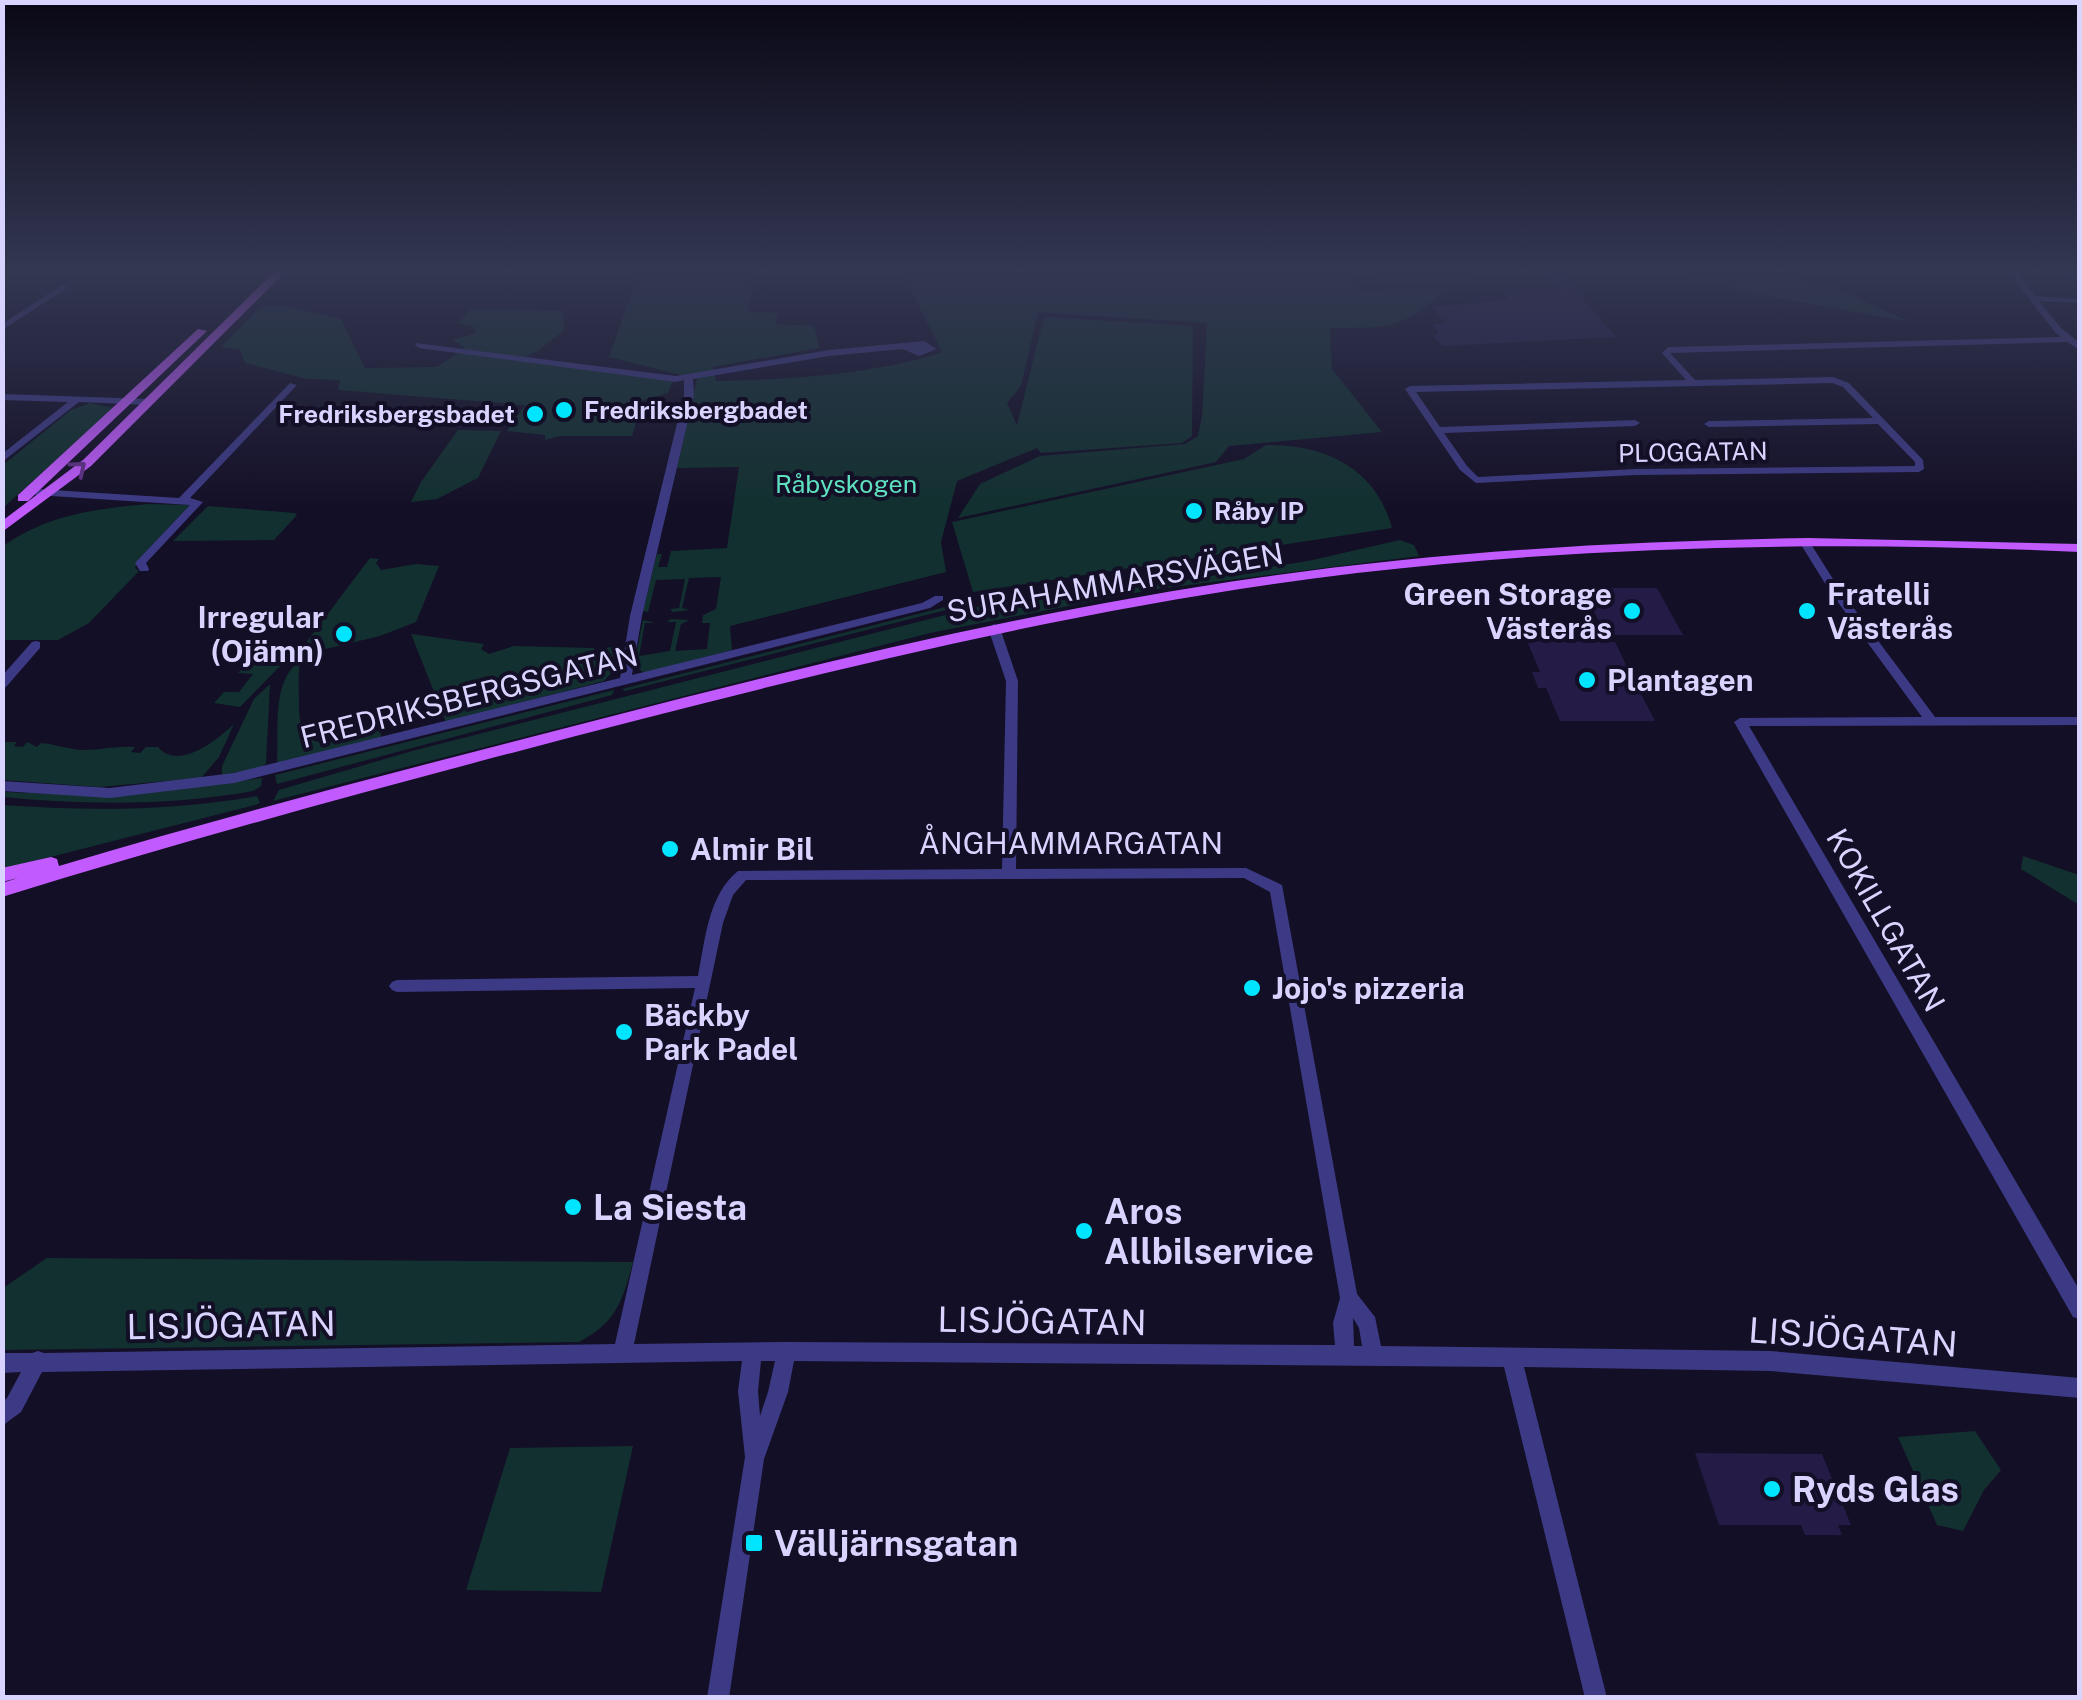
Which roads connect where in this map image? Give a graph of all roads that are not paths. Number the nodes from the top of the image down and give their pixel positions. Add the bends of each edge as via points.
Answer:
1 (181, 351) edge
2 (199, 351) edge
3 (467, 351) edge
4 (847, 351) edge
5 (1669, 351) edge
6 (688, 377) junction
7 (1693, 383) junction
8 (293, 385) dead end
9 (2, 398) edge
10 (75, 401) junction
11 (128, 402) junction
12 (148, 402) junction
13 (1880, 422) junction
14 (1635, 423) dead end
15 (1709, 424) dead end
16 (1438, 430) junction
17 (2, 459) edge
18 (30, 492) junction
19 (47, 494) junction
20 (182, 501) junction
21 (2, 514) edge
22 (2, 528) edge
23 (1805, 542) junction
24 (2080, 548) edge
25 (144, 569) dead end
26 (939, 598) dead end
27 (994, 628) junction
28 (36, 645) dead end
29 (625, 682) junction
30 (2, 684) edge
31 (2080, 720) edge
32 (1930, 721) junction
33 (2, 786) edge
34 (184, 834) junction
35 (1009, 872) junction
36 (2, 874) edge
37 (2, 890) edge
38 (704, 982) junction
39 (397, 986) dead end
40 (1349, 1298) junction
41 (2080, 1310) edge
42 (787, 1351) junction
43 (622, 1352) junction
44 (753, 1352) junction
45 (1346, 1355) junction
46 (1373, 1356) junction
47 (1512, 1359) junction
48 (38, 1360) junction
49 (4, 1365) edge
50 (2080, 1388) edge
51 (2, 1416) edge
52 (754, 1459) junction
53 (718, 1698) edge
54 (1596, 1698) edge

1 - 11 main road
2 - 12 main road
3 - 6 street
4 - 6 street
5 - 7 street
6 - 29 street
7 - 13 street via 1840,382
7 - 16 street via 1411,390
8 - 20 street
9 - 10 street
10 - 11 street
10 - 17 street
11 - 12 street
11 - 18 main road
19 -> 12 main road
13 - 15 street
13 - 16 street, PLOGGATAN via 1922,466 1472,478
14 - 16 street
18 - 19 street
18 - 21 main road
19 - 20 street
19 - 22 main road
20 - 25 street via 198,502 140,563
23 - 24 main road, SURAHAMMARSVÄGEN
23 - 27 main road, SURAHAMMARSVÄGEN via 1437,560 1214,588
23 - 32 street
26 - 29 street, FREDRIKSBERGSGATAN
27 - 34 main road, SURAHAMMARSVÄGEN
27 - 35 street via 1012,681
28 - 30 street
29 - 33 street, FREDRIKSBERGSGATAN via 234,778 110,792
31 - 32 street
32 - 41 street, KOKILLGATAN via 1740,722
34 - 36 main road, SURAHAMMARSVÄGEN
34 - 37 main road, SURAHAMMARSVÄGEN
35 - 38 street, ÅNGHAMMARGATAN via 743,875 724,896
35 - 40 street, ÅNGHAMMARGATAN via 1246,873 1277,890
38 - 39 street
38 - 43 street, ÅNGHAMMARGATAN
40 - 45 street, ÅNGHAMMARGATAN via 1342,1323
40 - 46 street, ÅNGHAMMARGATAN via 1368,1324
42 - 44 street, LISJÖGATAN
42 - 45 street, LISJÖGATAN
42 - 52 street
43 - 44 street, LISJÖGATAN
43 - 48 street, LISJÖGATAN
44 - 52 street via 748,1391
45 - 46 street, LISJÖGATAN
46 - 47 street, LISJÖGATAN
47 - 50 street, LISJÖGATAN via 1770,1361
47 - 54 street
48 - 49 street, LISJÖGATAN
48 - 51 street
52 - 53 street

